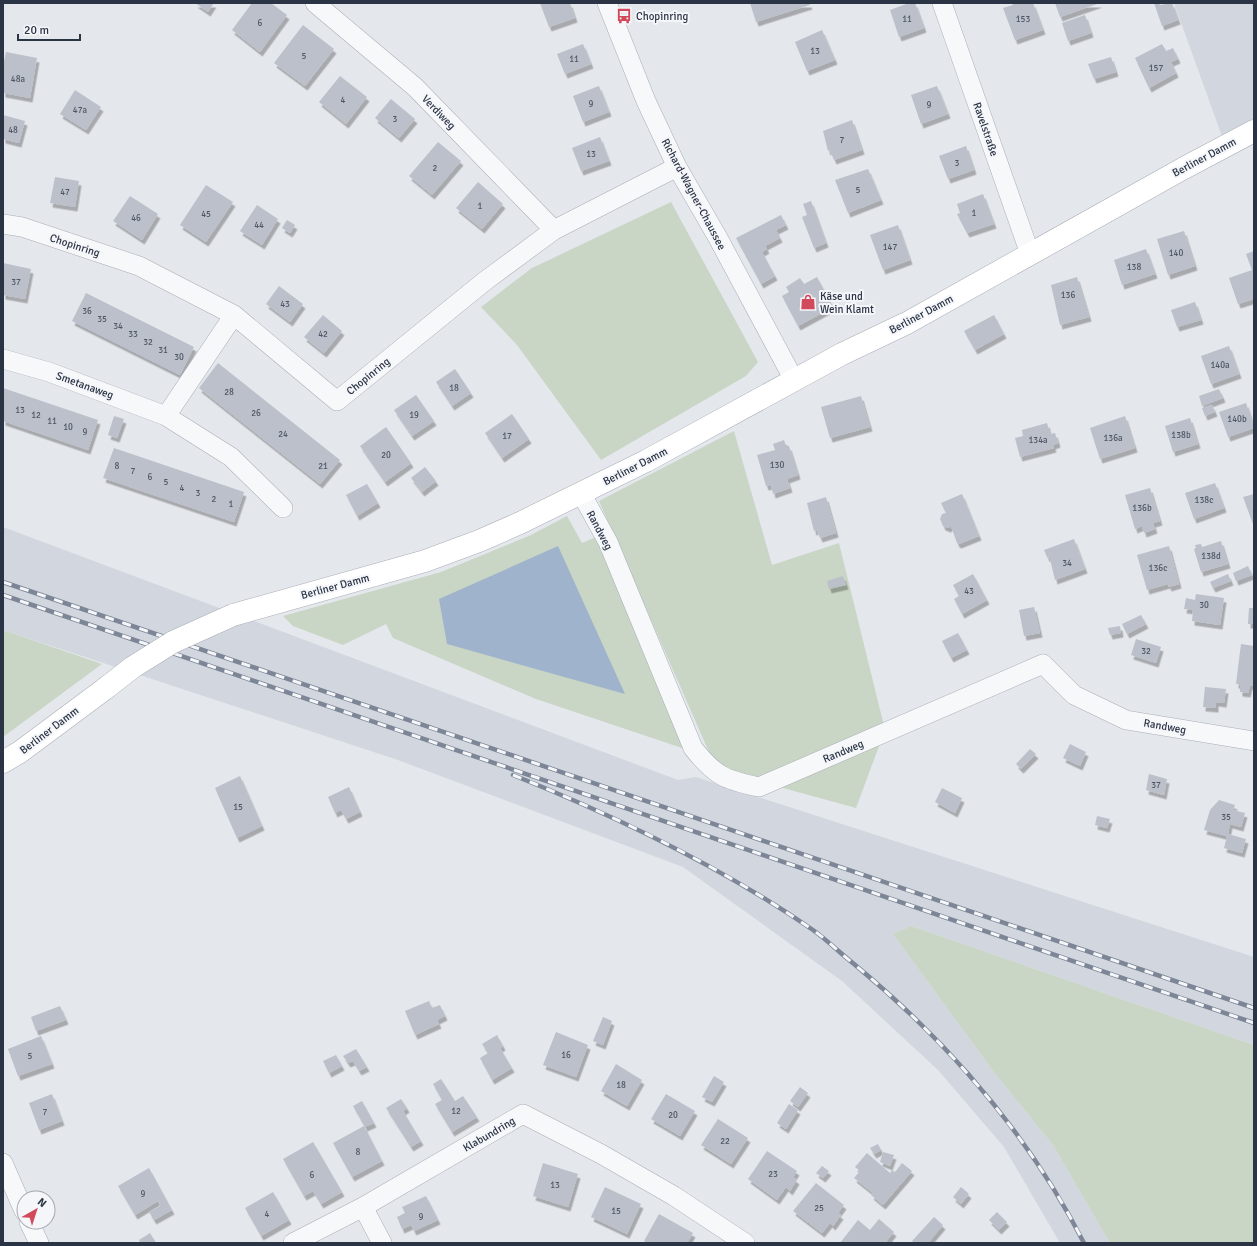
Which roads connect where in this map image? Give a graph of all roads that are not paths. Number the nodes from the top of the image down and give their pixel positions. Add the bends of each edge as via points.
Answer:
1 (315, 3) edge
2 (607, 3) edge
3 (942, 3) edge
4 (1254, 131) edge
5 (678, 167) junction
6 (3, 224) edge
7 (554, 230) junction
8 (1030, 254) junction
9 (234, 315) junction
10 (3, 359) edge
11 (794, 380) junction
12 (166, 416) junction
13 (581, 492) junction
14 (282, 508) dead end
15 (1254, 741) edge
16 (3, 762) edge
17 (3, 1163) edge
18 (16, 1193) edge
19 (363, 1207) junction
20 (33, 1230) edge
21 (39, 1243) edge
22 (293, 1243) edge
23 (382, 1243) edge
24 (745, 1243) edge

1 - 7 street, Verdiweg via 415,87
2 - 5 street, Richard-Wagner-Chaussee via 646,101
3 - 8 street, Ravelstraße
4 - 8 main road, Berliner Damm
5 - 7 street, Chopinring
5 - 11 street, Richard-Wagner-Chaussee
6 - 9 street, Chopinring via 22,227 139,266
7 - 9 street, Chopinring via 485,281 337,401
8 - 11 main road, Berliner Damm via 907,323
9 - 12 street
10 - 12 street, Smetanaweg via 49,372
11 - 13 main road, Berliner Damm
12 - 14 street, Smetanaweg via 231,457
13 - 15 street, Randweg via 608,542 693,748 706,765 729,780 758,787 1044,664 1074,695 1126,720
13 - 16 main road, Berliner Damm, bridge via 479,542 233,615 173,642 133,667
17 - 18 street
19 - 22 street, Klabundring
19 - 23 street
19 - 24 street, Klabundring via 523,1114 601,1154 674,1196
20 - 21 street

